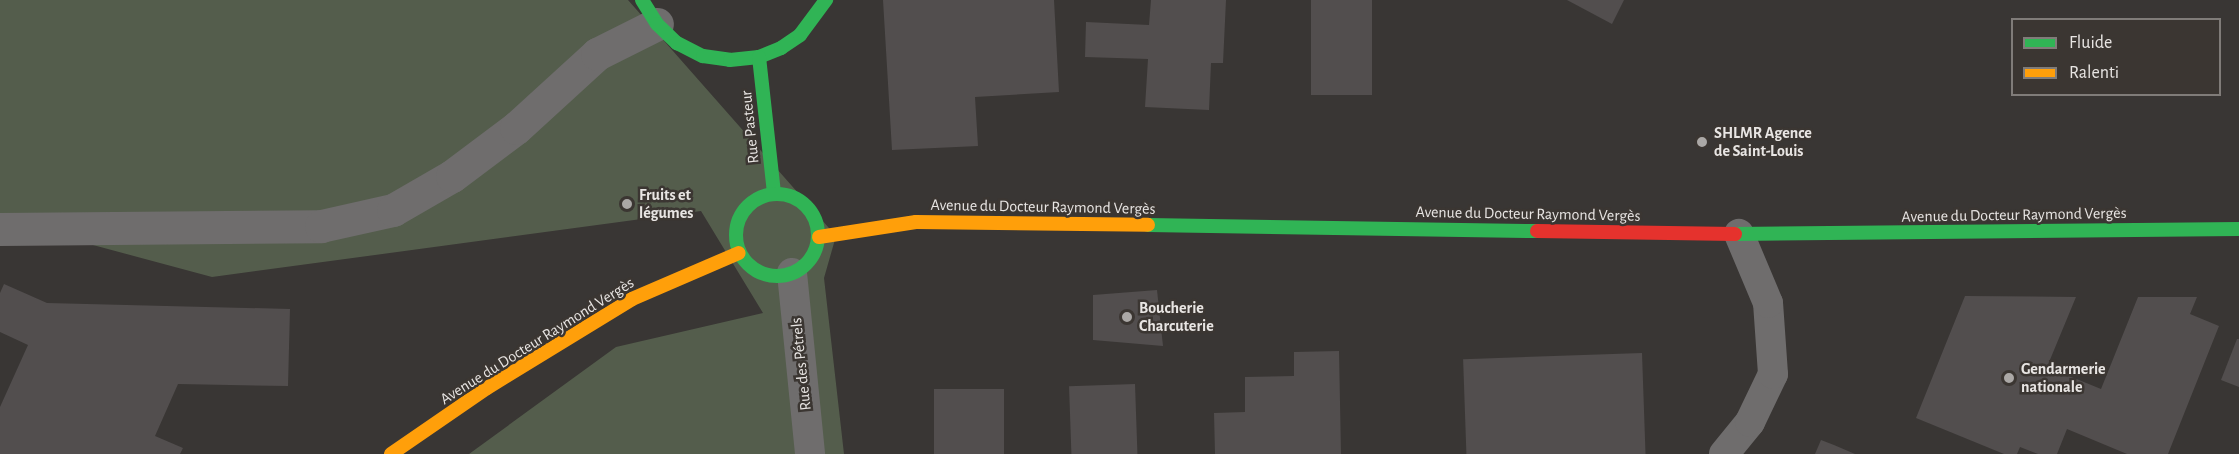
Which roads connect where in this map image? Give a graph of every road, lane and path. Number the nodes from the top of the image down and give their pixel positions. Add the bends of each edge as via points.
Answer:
1 (826, 0) edge
2 (649, 12) edge
3 (759, 57) junction
4 (774, 193) junction
5 (0, 229) edge
6 (2239, 229) edge
7 (1738, 234) junction
8 (819, 237) junction
9 (739, 254) junction
10 (792, 273) junction
11 (391, 454) edge
12 (810, 454) edge
13 (1724, 454) edge

1 - 3 main road via 800,35
2 - 3 main road via 677,43 703,56 730,60
2 - 5 street via 516,128 452,177 393,210 321,226
3 - 4 main road, Rue Pasteur
4 - 8 main road via 800,201 811,211
4 - 9 main road via 749,204 741,215 735,241
6 - 7 main road, Avenue du Docteur Raymond Vergès
7 - 8 main road, Avenue du Docteur Raymond Vergès via 916,222
7 - 13 lane via 1768,303 1773,374 1750,422
8 - 10 main road via 812,258
9 - 10 main road via 756,272 767,276
9 - 11 main road, Avenue du Docteur Raymond Vergès via 632,299 487,388
10 - 12 lane, Rue des Pétrels

